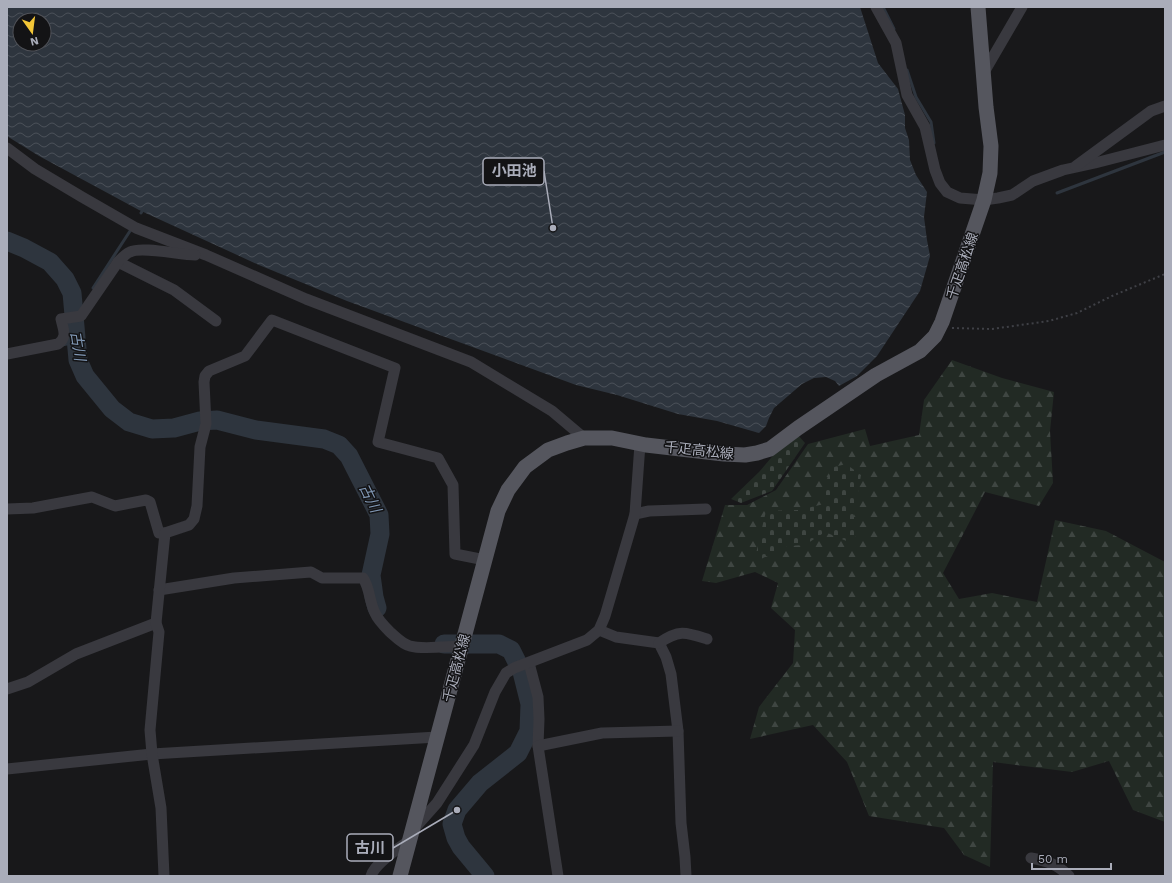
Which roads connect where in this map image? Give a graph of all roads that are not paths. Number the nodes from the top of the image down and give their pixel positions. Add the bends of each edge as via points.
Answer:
1 (876, 7) edge
2 (978, 7) edge
3 (1022, 7) edge
4 (983, 74) junction
5 (1165, 106) edge
6 (1165, 145) edge
7 (7, 148) edge
8 (1074, 168) junction
9 (984, 200) junction
10 (206, 255) junction
11 (118, 262) junction
12 (216, 321) dead end
13 (7, 354) edge
14 (584, 438) junction
15 (640, 444) junction
16 (7, 509) edge
17 (706, 509) dead end
18 (635, 514) junction
19 (165, 533) junction
20 (485, 560) junction
21 (159, 590) junction
22 (156, 623) junction
23 (599, 630) junction
24 (707, 640) dead end
25 (463, 641) junction
26 (659, 643) junction
27 (522, 665) junction
28 (7, 689) edge
29 (678, 731) junction
30 (437, 737) junction
31 (538, 746) junction
32 (152, 754) junction
33 (7, 769) edge
34 (411, 836) junction
35 (1031, 858) dead end
36 (164, 876) edge
37 (372, 876) edge
38 (400, 876) edge
39 (558, 876) edge
40 (686, 876) edge
41 (1069, 876) edge

1 - 9 street via 896,43 907,95 926,127 940,183 947,192 960,198
2 - 4 main road, 千疋高松線
3 - 4 street
4 - 9 main road, 千疋高松線 via 991,146 990,173
5 - 8 street via 1151,111
6 - 8 street
7 - 10 street via 35,169 136,228
8 - 9 street via 1034,181 1012,195
9 - 15 main road, 千疋高松線 via 942,322 935,336 920,351 876,375 770,449 745,455
10 - 11 street via 140,249 130,251
10 - 14 street via 306,299 471,362 552,411
11 - 12 street via 174,290
11 - 13 street via 81,316 61,319 65,335 62,341
14 - 15 main road, 千疋高松線 via 612,438
14 - 20 main road, 千疋高松線 via 548,450 525,467 508,490 498,511
15 - 18 street
16 - 19 street via 33,508 92,497 115,506 146,500 150,502 159,533
17 - 18 street
18 - 23 street
19 - 20 street via 189,525 194,519 200,447 206,424 205,376 209,371 245,356 272,320 395,368 378,442 438,458 453,485 455,554
19 - 21 street
20 - 25 main road, 千疋高松線
21 - 22 street
21 - 25 street via 234,578 311,572 322,578 362,578 367,584 375,613 385,627 408,646 418,648
22 - 28 street via 76,654 28,682
22 - 32 street via 159,632 150,730
23 - 26 street via 616,637
23 - 27 street via 587,640
24 - 26 street via 681,633 669,636
25 - 30 main road, 千疋高松線
26 - 29 street via 671,674
27 - 31 street via 538,697
27 - 34 street via 506,673 495,692 474,745 437,803
29 - 31 street via 602,733
29 - 40 street via 681,823
30 - 32 street
30 - 34 main road, 千疋高松線
31 - 39 street
32 - 33 street
32 - 36 street via 161,808
34 - 37 street via 383,860 372,872
34 - 38 main road, 千疋高松線
35 - 41 street via 1049,862

